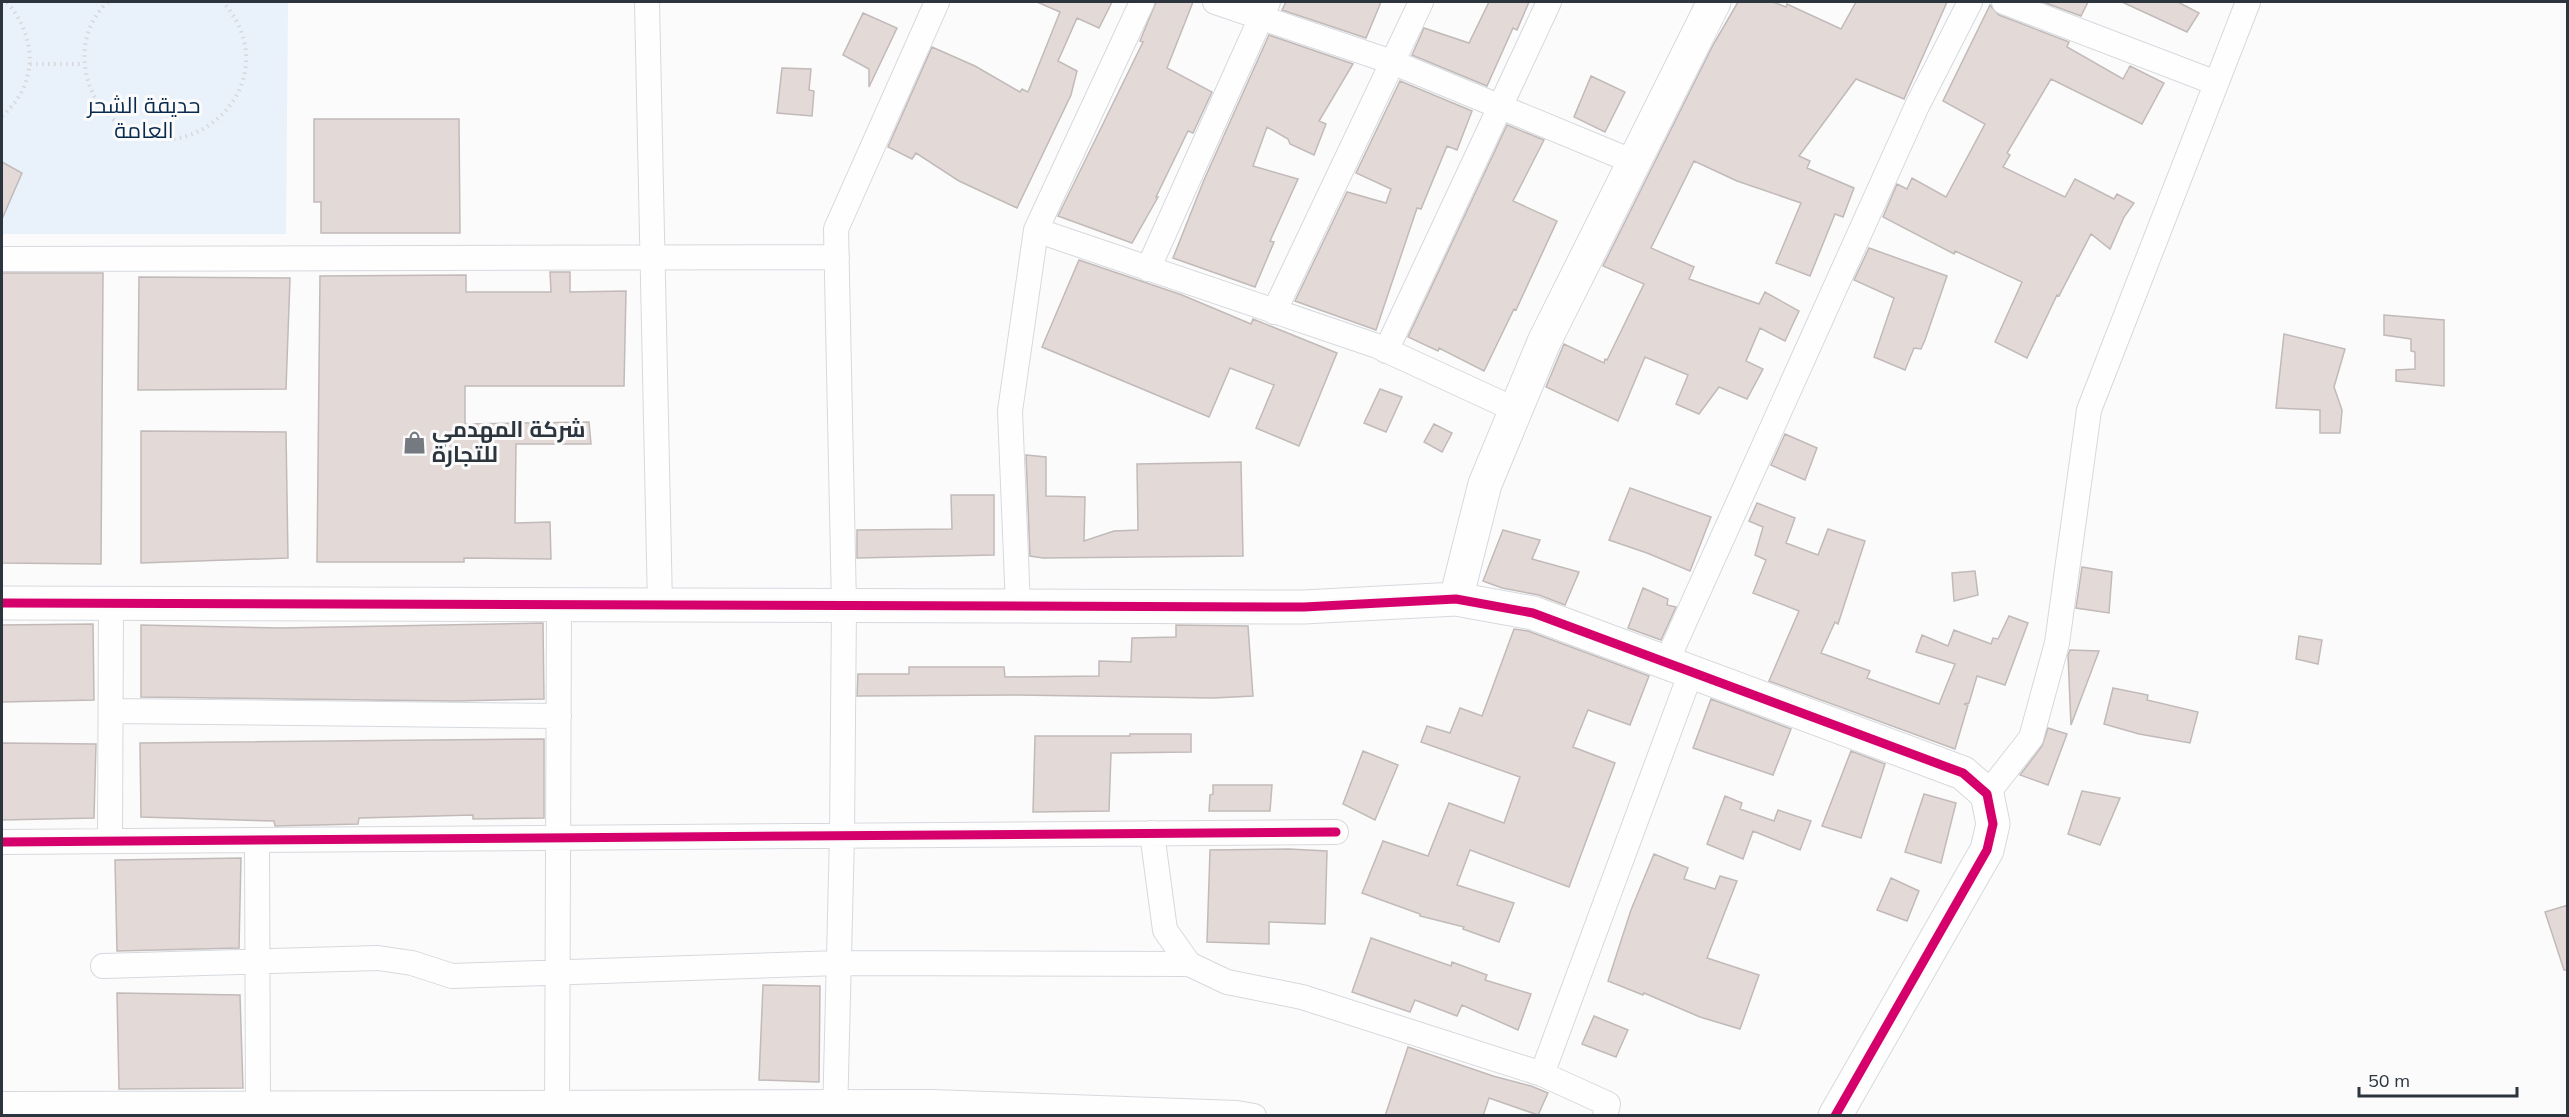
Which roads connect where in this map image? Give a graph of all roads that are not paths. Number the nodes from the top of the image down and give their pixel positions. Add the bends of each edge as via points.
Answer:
1 (647, 2) edge
2 (937, 2) edge
3 (1142, 2) edge
4 (1215, 2) edge
5 (1421, 2) edge
6 (1549, 2) edge
7 (1714, 2) edge
8 (1970, 2) edge
9 (2004, 2) edge
10 (2248, 2) edge
11 (1264, 9) edge
12 (1392, 62) junction
13 (2216, 83) junction
14 (1500, 107) junction
15 (1634, 162) junction
16 (1036, 230) junction
17 (837, 257) junction
18 (652, 258) junction
19 (2, 259) edge
20 (1148, 269) junction
21 (1274, 312) junction
22 (1386, 351) junction
23 (1516, 410) junction
24 (1456, 599) junction
25 (2, 603) edge
26 (111, 603) junction
27 (559, 605) junction
28 (660, 605) junction
29 (844, 605) junction
30 (1018, 606) junction
31 (1679, 667) junction
32 (111, 711) junction
33 (559, 716) junction
34 (1987, 794) junction
35 (1336, 832) dead end
36 (1152, 833) junction
37 (842, 836) junction
38 (558, 838) junction
39 (257, 840) junction
40 (110, 841) junction
41 (2, 842) edge
42 (258, 961) junction
43 (839, 963) junction
44 (1189, 964) junction
45 (103, 966) dead end
46 (558, 971) junction
47 (1542, 1074) junction
48 (2, 1104) edge
49 (557, 1109) edge
50 (835, 1109) edge
51 (258, 1110) edge
52 (1112, 1112) edge
53 (1254, 1116) edge
54 (1605, 1116) edge
55 (1835, 1116) edge

1 - 18 street
2 - 17 street via 836,229
3 - 16 street
4 - 11 street
5 - 12 street
6 - 14 street
7 - 15 street
8 - 31 street via 1917,106
9 - 13 street
10 - 13 street
11 - 12 street
11 - 20 street
12 - 14 street
12 - 21 street
13 - 34 street via 2089,410 2057,643 2031,738
14 - 15 street
14 - 22 street
15 - 23 street via 1544,342
16 - 20 street
16 - 30 street via 1010,411
17 - 18 street
17 - 29 street
18 - 19 street
18 - 28 street
20 - 21 street
21 - 22 street
22 - 23 street
23 - 24 street via 1485,484
24 - 30 street via 1304,607
24 - 31 street via 1533,613
25 - 26 street
26 - 27 street
26 - 32 street
27 - 28 street
27 - 33 street
28 - 29 street
29 - 30 street
29 - 37 street
31 - 34 street via 1963,773
31 - 47 street
32 - 33 street
32 - 40 street
33 - 38 street
34 - 55 street via 1993,824 1987,850
35 - 36 street
36 - 37 street
36 - 44 street via 1165,930
37 - 38 street
37 - 43 street
38 - 39 street
38 - 46 street
39 - 40 street
39 - 42 street
40 - 41 street
42 - 45 street
42 - 46 street via 378,958 412,963 452,976
42 - 51 street
43 - 44 street
43 - 46 street
43 - 50 street
44 - 47 street via 1227,982 1302,997
46 - 49 street
47 - 54 street via 1608,1104
48 - 51 street
49 - 50 street
49 - 51 street
50 - 52 street via 931,1102
52 - 53 street

